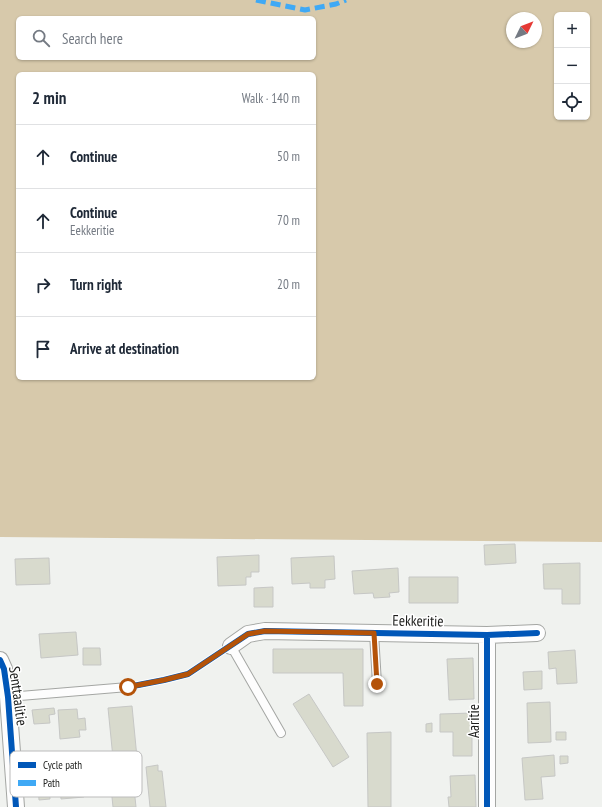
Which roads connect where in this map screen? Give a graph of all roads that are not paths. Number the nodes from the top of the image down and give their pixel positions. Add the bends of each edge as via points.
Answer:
1 (374, 633) junction
2 (537, 633) dead end
3 (487, 635) junction
4 (231, 646) joint
5 (0, 660) edge
6 (377, 684) dead end
7 (128, 687) dead end
8 (8, 697) junction
9 (281, 733) dead end
10 (12, 751) edge
11 (15, 797) edge
12 (16, 807) edge
13 (487, 807) edge

1 - 3 street, Eekkeritie
1 - 4 street, Eekkeritie via 265,631 248,634
1 - 6 lane
2 - 3 street, Eekkeritie
3 - 13 street, Aaritie
4 - 9 lane
5 - 8 street, Senttaalitie via 4,669
7 - 8 lane
8 - 10 street, Senttaalitie
11 - 12 street, Senttaalitie

